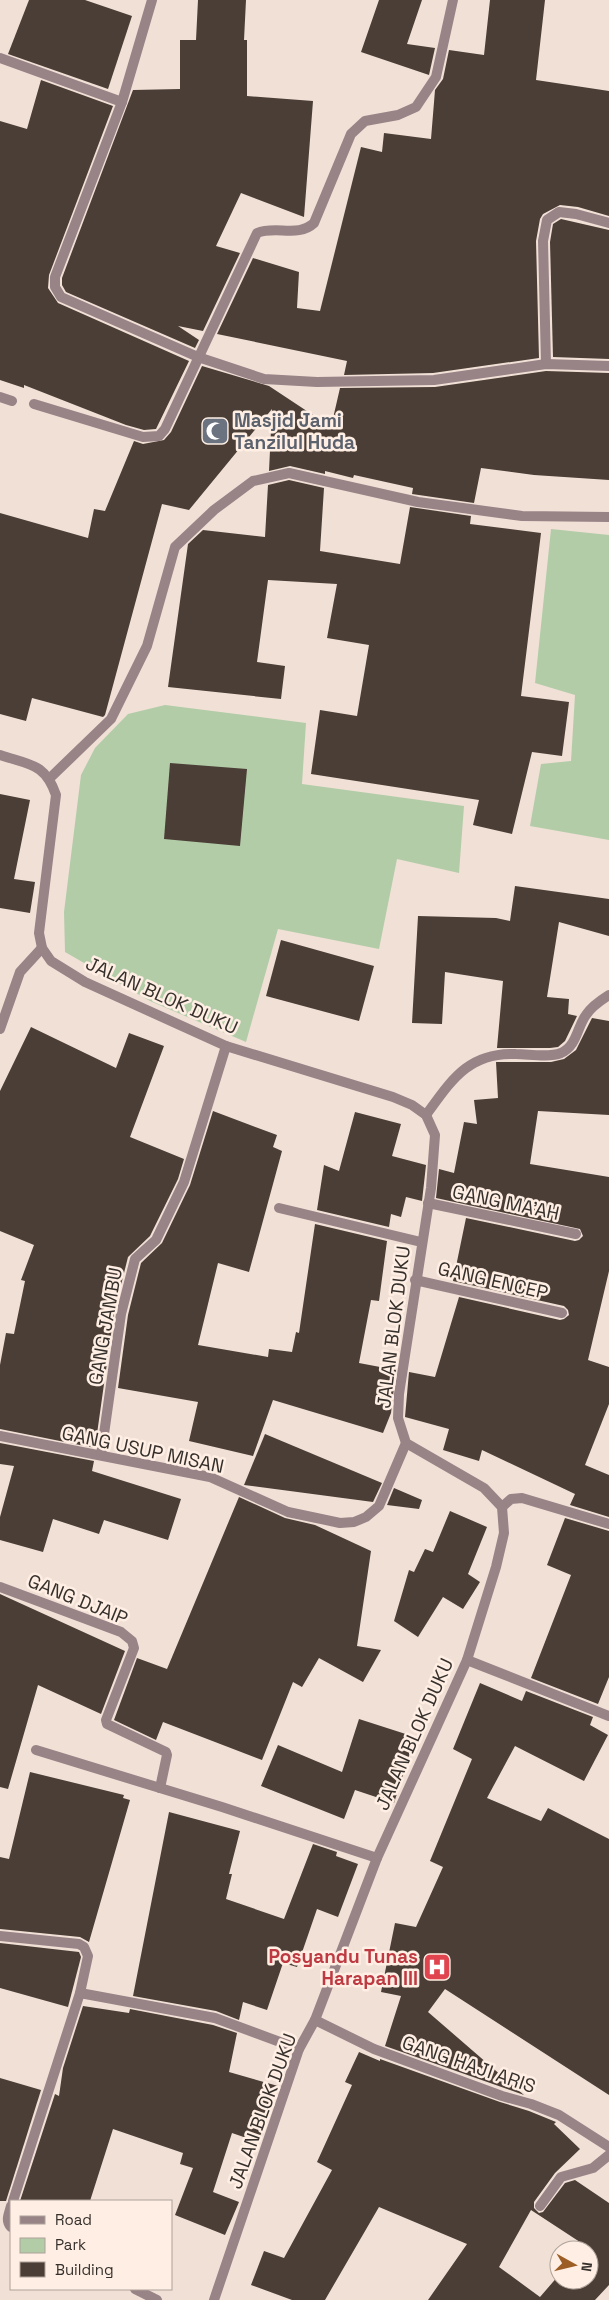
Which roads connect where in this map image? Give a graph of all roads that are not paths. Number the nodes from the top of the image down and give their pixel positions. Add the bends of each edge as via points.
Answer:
1 (152, 0) edge
2 (454, 0) edge
3 (0, 58) edge
4 (122, 102) junction
5 (609, 223) edge
6 (198, 357) junction
7 (546, 364) junction
8 (609, 366) edge
9 (0, 397) edge
10 (12, 401) dead end
11 (34, 404) dead end
12 (609, 517) edge
13 (0, 755) edge
14 (50, 778) junction
15 (42, 948) junction
16 (609, 995) edge
17 (0, 1028) edge
18 (226, 1046) junction
19 (426, 1115) junction
20 (428, 1203) junction
21 (279, 1208) dead end
22 (576, 1234) dead end
23 (422, 1242) junction
24 (416, 1280) junction
25 (562, 1313) dead end
26 (0, 1436) edge
27 (406, 1443) junction
28 (101, 1455) junction
29 (502, 1507) junction
30 (609, 1524) edge
31 (0, 1587) edge
32 (467, 1660) junction
33 (609, 1716) edge
34 (36, 1750) dead end
35 (160, 1788) junction
36 (377, 1858) junction
37 (0, 1936) edge
38 (80, 1993) junction
39 (315, 2020) junction
40 (299, 2049) junction
41 (609, 2147) edge
42 (609, 2155) edge
43 (13, 2200) edge
44 (540, 2206) dead end
45 (10, 2210) edge
46 (10, 2226) edge
47 (137, 2290) edge
48 (157, 2300) edge
49 (214, 2300) edge

1 - 4 street
2 - 6 street via 436,77 416,107 398,115 365,121 351,134 314,223 307,230 272,229 257,233
3 - 4 street
4 - 6 street via 55,277 55,287 61,297
5 - 7 street via 559,212 547,220 542,241
6 - 7 street via 264,380 317,382 434,380
6 - 11 street via 160,436 143,437
7 - 8 street
9 - 10 street
12 - 14 street via 522,516 418,502 289,474 254,481 214,510 175,547 146,646 110,719
13 - 14 street via 38,768
14 - 15 street via 56,795 39,933
15 - 17 street via 20,972
15 - 18 street, JALAN BLOK DUKU via 51,961 85,982
16 - 19 street via 586,1015 570,1047 561,1053 510,1054 476,1060 453,1079
18 - 19 street, JALAN BLOK DUKU via 393,1097
18 - 28 street, GANG JAMBU via 184,1182 156,1240 135,1259 121,1314
19 - 20 street, JALAN BLOK DUKU via 435,1135
20 - 22 street, GANG MA'AH
20 - 23 street, JALAN BLOK DUKU
21 - 23 street
23 - 24 street, JALAN BLOK DUKU
24 - 25 street, GANG ENCEP
24 - 27 street, JALAN BLOK DUKU via 399,1394 398,1418
26 - 28 street, GANG USUP MISAN
27 - 28 street, GANG USUP MISAN via 379,1506 366,1517 340,1523 288,1512 210,1477
27 - 29 street via 484,1488
29 - 30 street via 511,1499 522,1498
29 - 32 street, JALAN BLOK DUKU via 504,1533
31 - 35 street, GANG DJAIP via 121,1632 132,1641 134,1648 106,1720 107,1724 166,1752
32 - 33 street
32 - 36 street, JALAN BLOK DUKU
34 - 35 street
35 - 36 street
36 - 39 street, JALAN BLOK DUKU
37 - 38 street via 84,1947 88,1956
38 - 40 street via 215,2018
38 - 43 street
39 - 40 street, JALAN BLOK DUKU
39 - 41 street, GANG HAJI ARIS via 374,2049 545,2110
40 - 49 street, JALAN BLOK DUKU
42 - 44 street via 593,2168 561,2177
45 - 46 street
47 - 48 street

